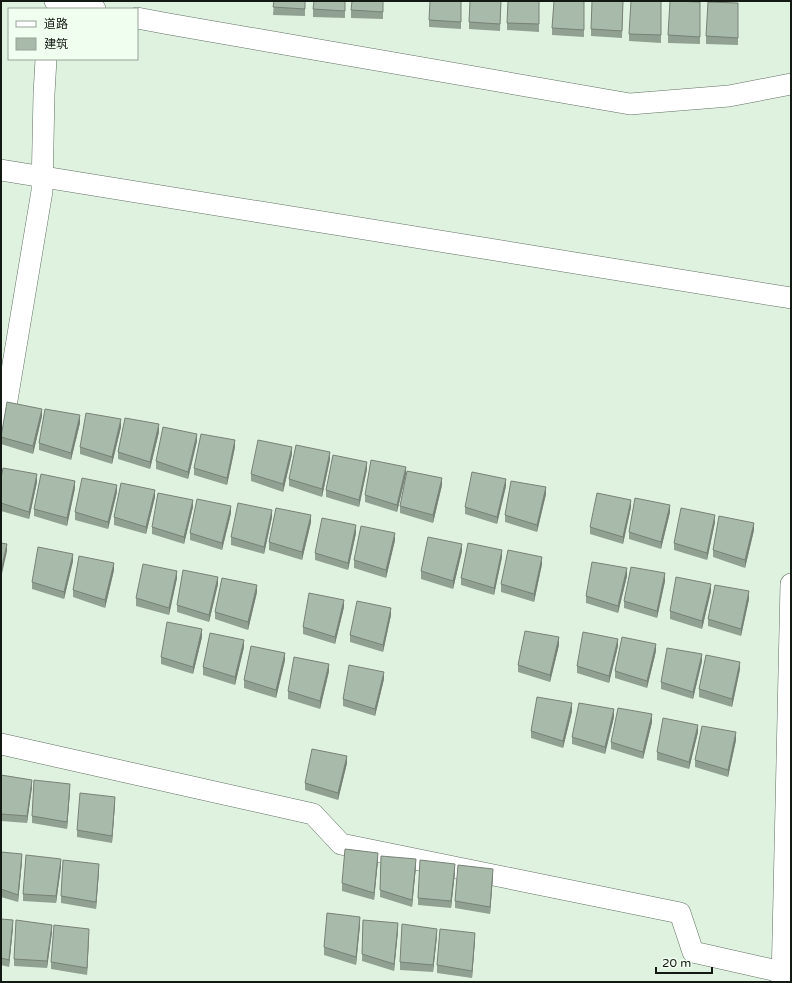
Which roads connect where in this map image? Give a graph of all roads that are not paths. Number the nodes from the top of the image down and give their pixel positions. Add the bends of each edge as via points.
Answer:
1 (55, 1) edge
2 (90, 8) edge
3 (138, 18) edge
4 (46, 60) edge
5 (791, 84) edge
6 (1, 170) edge
7 (42, 177) junction
8 (791, 298) edge
9 (1, 424) edge
10 (791, 584) edge
11 (1, 744) edge
12 (782, 977) edge

1 - 2 street
3 - 5 street via 630,104 729,96
4 - 7 street
6 - 7 street
7 - 8 street
7 - 9 street via 42,191
10 - 12 street
11 - 12 street via 313,814 341,844 680,914 693,952

